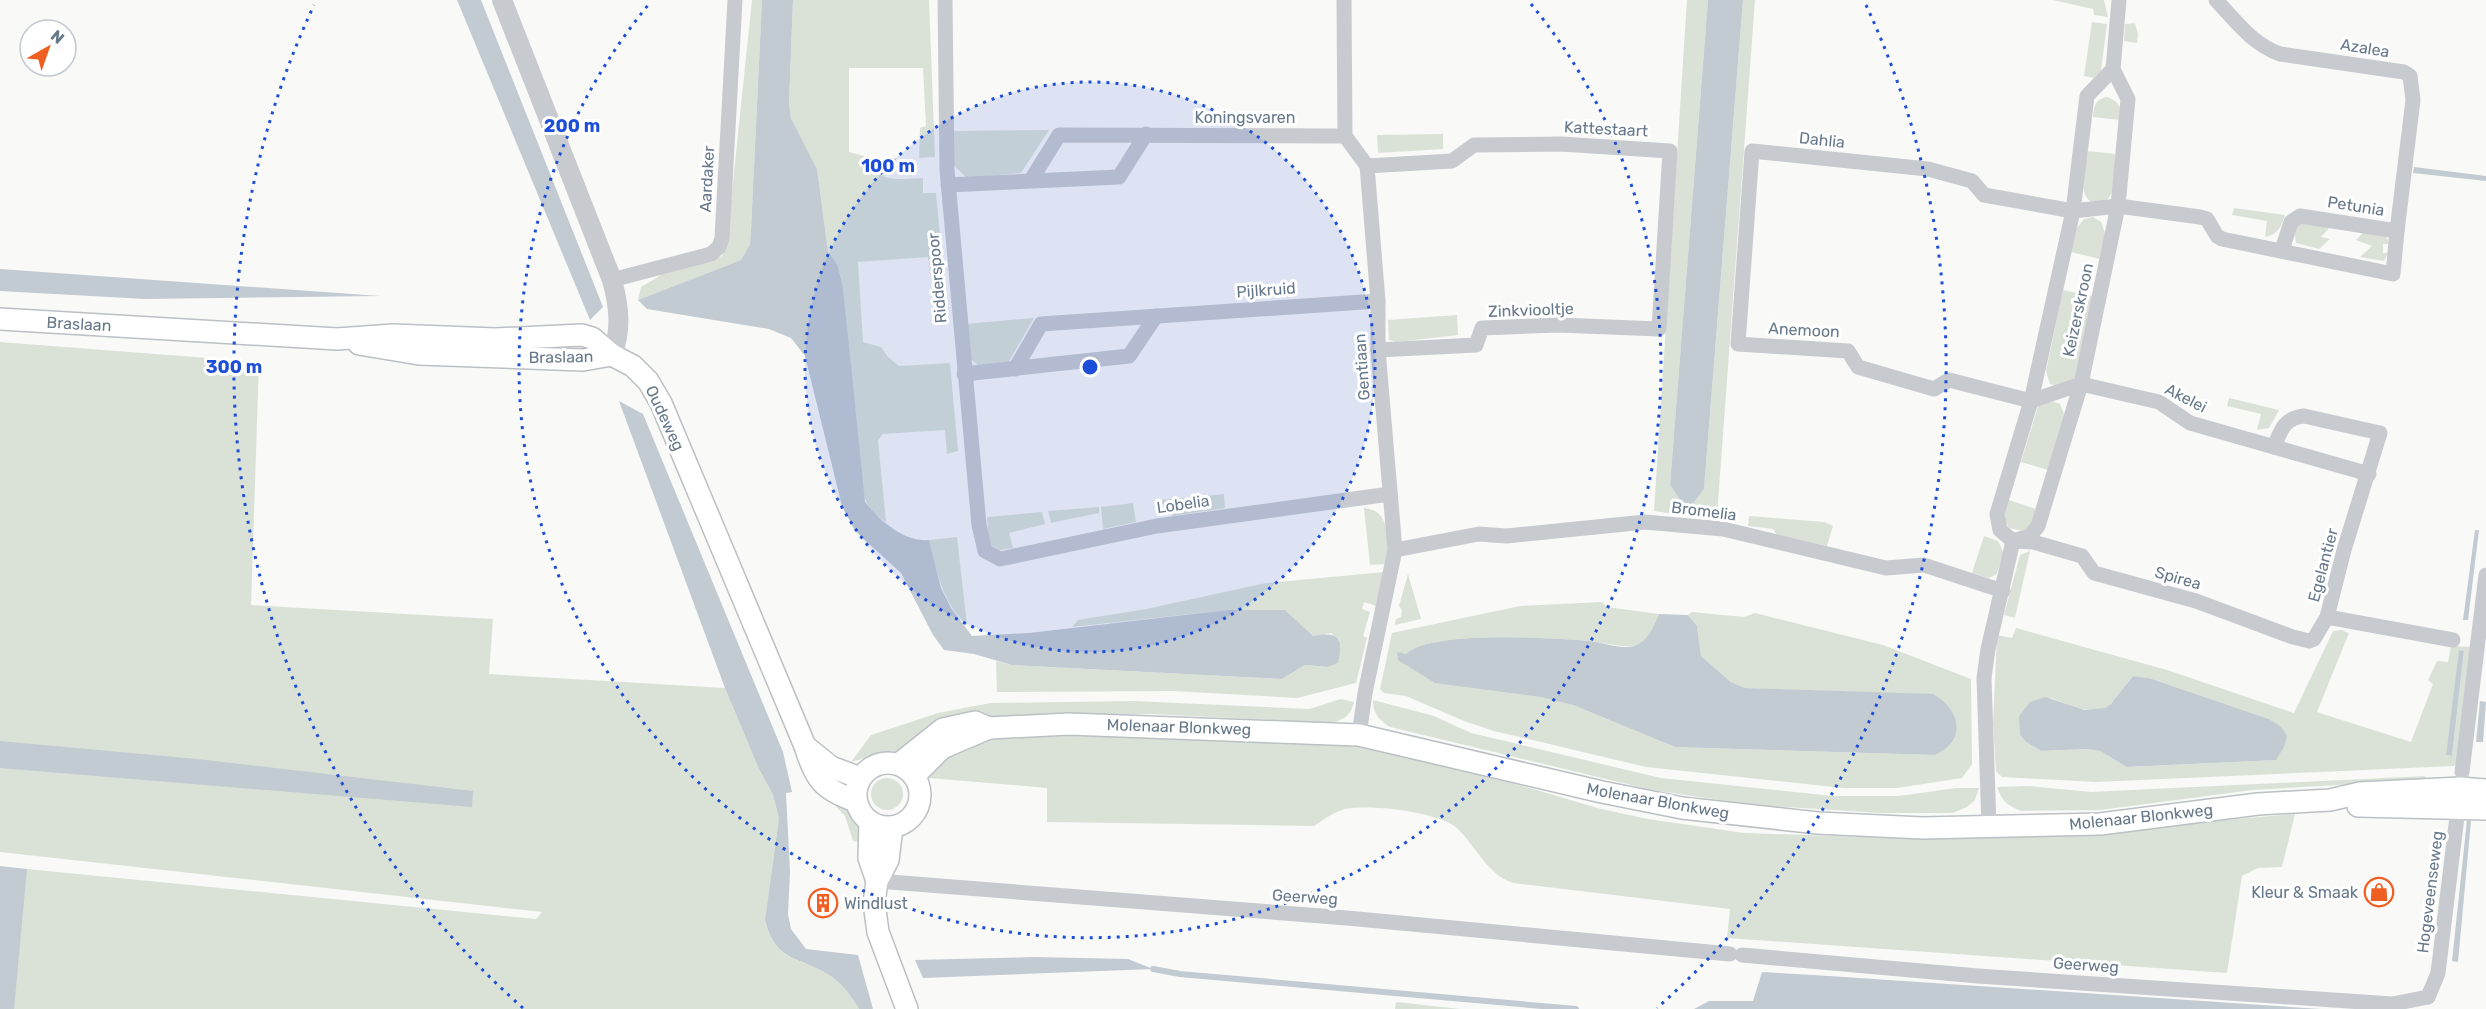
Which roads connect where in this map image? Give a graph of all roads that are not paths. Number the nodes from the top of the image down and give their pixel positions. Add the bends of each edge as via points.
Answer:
1 (502, 0) edge
2 (735, 0) edge
3 (945, 0) edge
4 (1344, 0) edge
5 (2119, 0) edge
6 (2216, 0) edge
7 (2113, 69) junction
8 (1146, 134) junction
9 (1345, 136) junction
10 (1367, 166) junction
11 (1031, 180) junction
12 (948, 185) junction
13 (2118, 206) junction
14 (2073, 211) junction
15 (2397, 231) junction
16 (2282, 250) junction
17 (612, 280) junction
18 (1378, 301) junction
19 (1156, 316) junction
20 (0, 319) edge
21 (1659, 328) joint
22 (1738, 344) joint
23 (1378, 350) junction
24 (612, 355) junction
25 (1015, 369) junction
26 (964, 374) junction
27 (2080, 384) junction
28 (2031, 401) junction
29 (2274, 447) junction
30 (2369, 474) junction
31 (1390, 494) junction
32 (2013, 541) junction
33 (1395, 550) junction
34 (985, 551) joint
35 (2486, 575) edge
36 (2003, 591) junction
37 (2327, 617) junction
38 (2453, 640) dead end
39 (1359, 735) junction
40 (805, 746) junction
41 (906, 770) junction
42 (860, 778) junction
43 (2460, 789) junction
44 (2486, 790) edge
45 (856, 801) junction
46 (2486, 808) edge
47 (870, 822) junction
48 (892, 826) junction
49 (1989, 826) junction
50 (877, 881) junction
51 (2431, 1003) edge
52 (907, 1009) edge

1 - 17 street
2 - 17 street, Aardaker via 722,237 718,247 711,254
3 - 12 street, Ridderspoor
4 - 9 street
5 - 7 street
6 - 15 street, Azalea via 2255,42 2267,49 2410,75 2413,100
7 - 13 street, Keizerskroon via 2128,99
7 - 14 street, Keizerskroon via 2087,96
8 - 9 street, Koningsvaren
8 - 11 street via 1119,177
8 - 11 street, Koningsvaren via 1059,135
9 - 10 street
10 - 18 street, Gentiaan
10 - 21 street, Kattestaart via 1452,161 1474,145 1561,144 1670,151
11 - 12 street
12 - 26 street, Ridderspoor
13 - 14 street, Petunia
13 - 16 street, Petunia via 2200,217 2207,219 2222,239
13 - 27 street, Keizerskroon
14 - 22 street, Dahlia via 1984,195 1972,181 1928,169 1752,151
14 - 28 street, Keizerskroon
15 - 16 street, Petunia via 2300,216 2291,222
15 - 16 street, Petunia via 2392,274
17 - 24 street via 619,306 618,341
18 - 19 street, Pijlkruid
18 - 23 street, Gentiaan
19 - 25 street via 1129,356
19 - 25 street, Pijlkruid via 1041,324
20 - 24 main road, Braslaan via 338,339 393,335 495,339 582,334
21 - 23 street, Zinkviooltje via 1482,328 1476,345
22 - 28 street, Anemoon via 1848,351 1858,367 1934,389 1949,380
23 - 31 street, Gentiaan
24 - 40 main road, Oudeweg via 633,366 661,403
25 - 26 street
26 - 34 street, Ridderspoor
27 - 28 street
27 - 29 street, Akelei via 2159,402 2190,423
27 - 32 street, Keizerskroon via 2038,526 2030,536
28 - 32 street, Keizerskroon via 1997,514 2000,530
29 - 30 street, Akelei
29 - 30 street, Egelantier via 2285,423 2293,417 2304,416 2380,434
30 - 37 street, Egelantier
31 - 33 street, Gentiaan
31 - 34 street, Lobelia via 1156,526 1000,560
32 - 36 street
32 - 37 street, Spirea via 2033,542 2082,556 2094,573 2196,601 2308,641 2314,639
33 - 36 street, Bromelia via 1479,534 1506,536 1645,522 1723,529 1886,568 1924,565
33 - 39 street, Gentiaan
35 - 43 street, Hogeveenseweg
36 - 49 street via 1984,678
37 - 38 street, Egelantier
39 - 41 main road, Molenaar Blonkweg via 1069,724 989,728 942,748
39 - 49 main road, Molenaar Blonkweg via 1682,808 1818,823 1922,828
40 - 42 main road, Oudeweg via 831,767
40 - 45 main road, Oudeweg via 820,782
41 - 42 main road via 877,764
41 - 48 main road via 920,791 917,807 907,820
42 - 45 main road
43 - 44 main road
43 - 46 main road
43 - 49 main road, Molenaar Blonkweg via 2356,806 2330,800 2258,804 2100,824
43 - 51 street, Hogeveenseweg
45 - 47 main road
47 - 48 main road
47 - 50 main road via 868,858
48 - 50 main road via 888,860
50 - 51 street, Geerweg via 1347,918 1990,976 2392,1004
50 - 52 main road via 874,903 878,932

